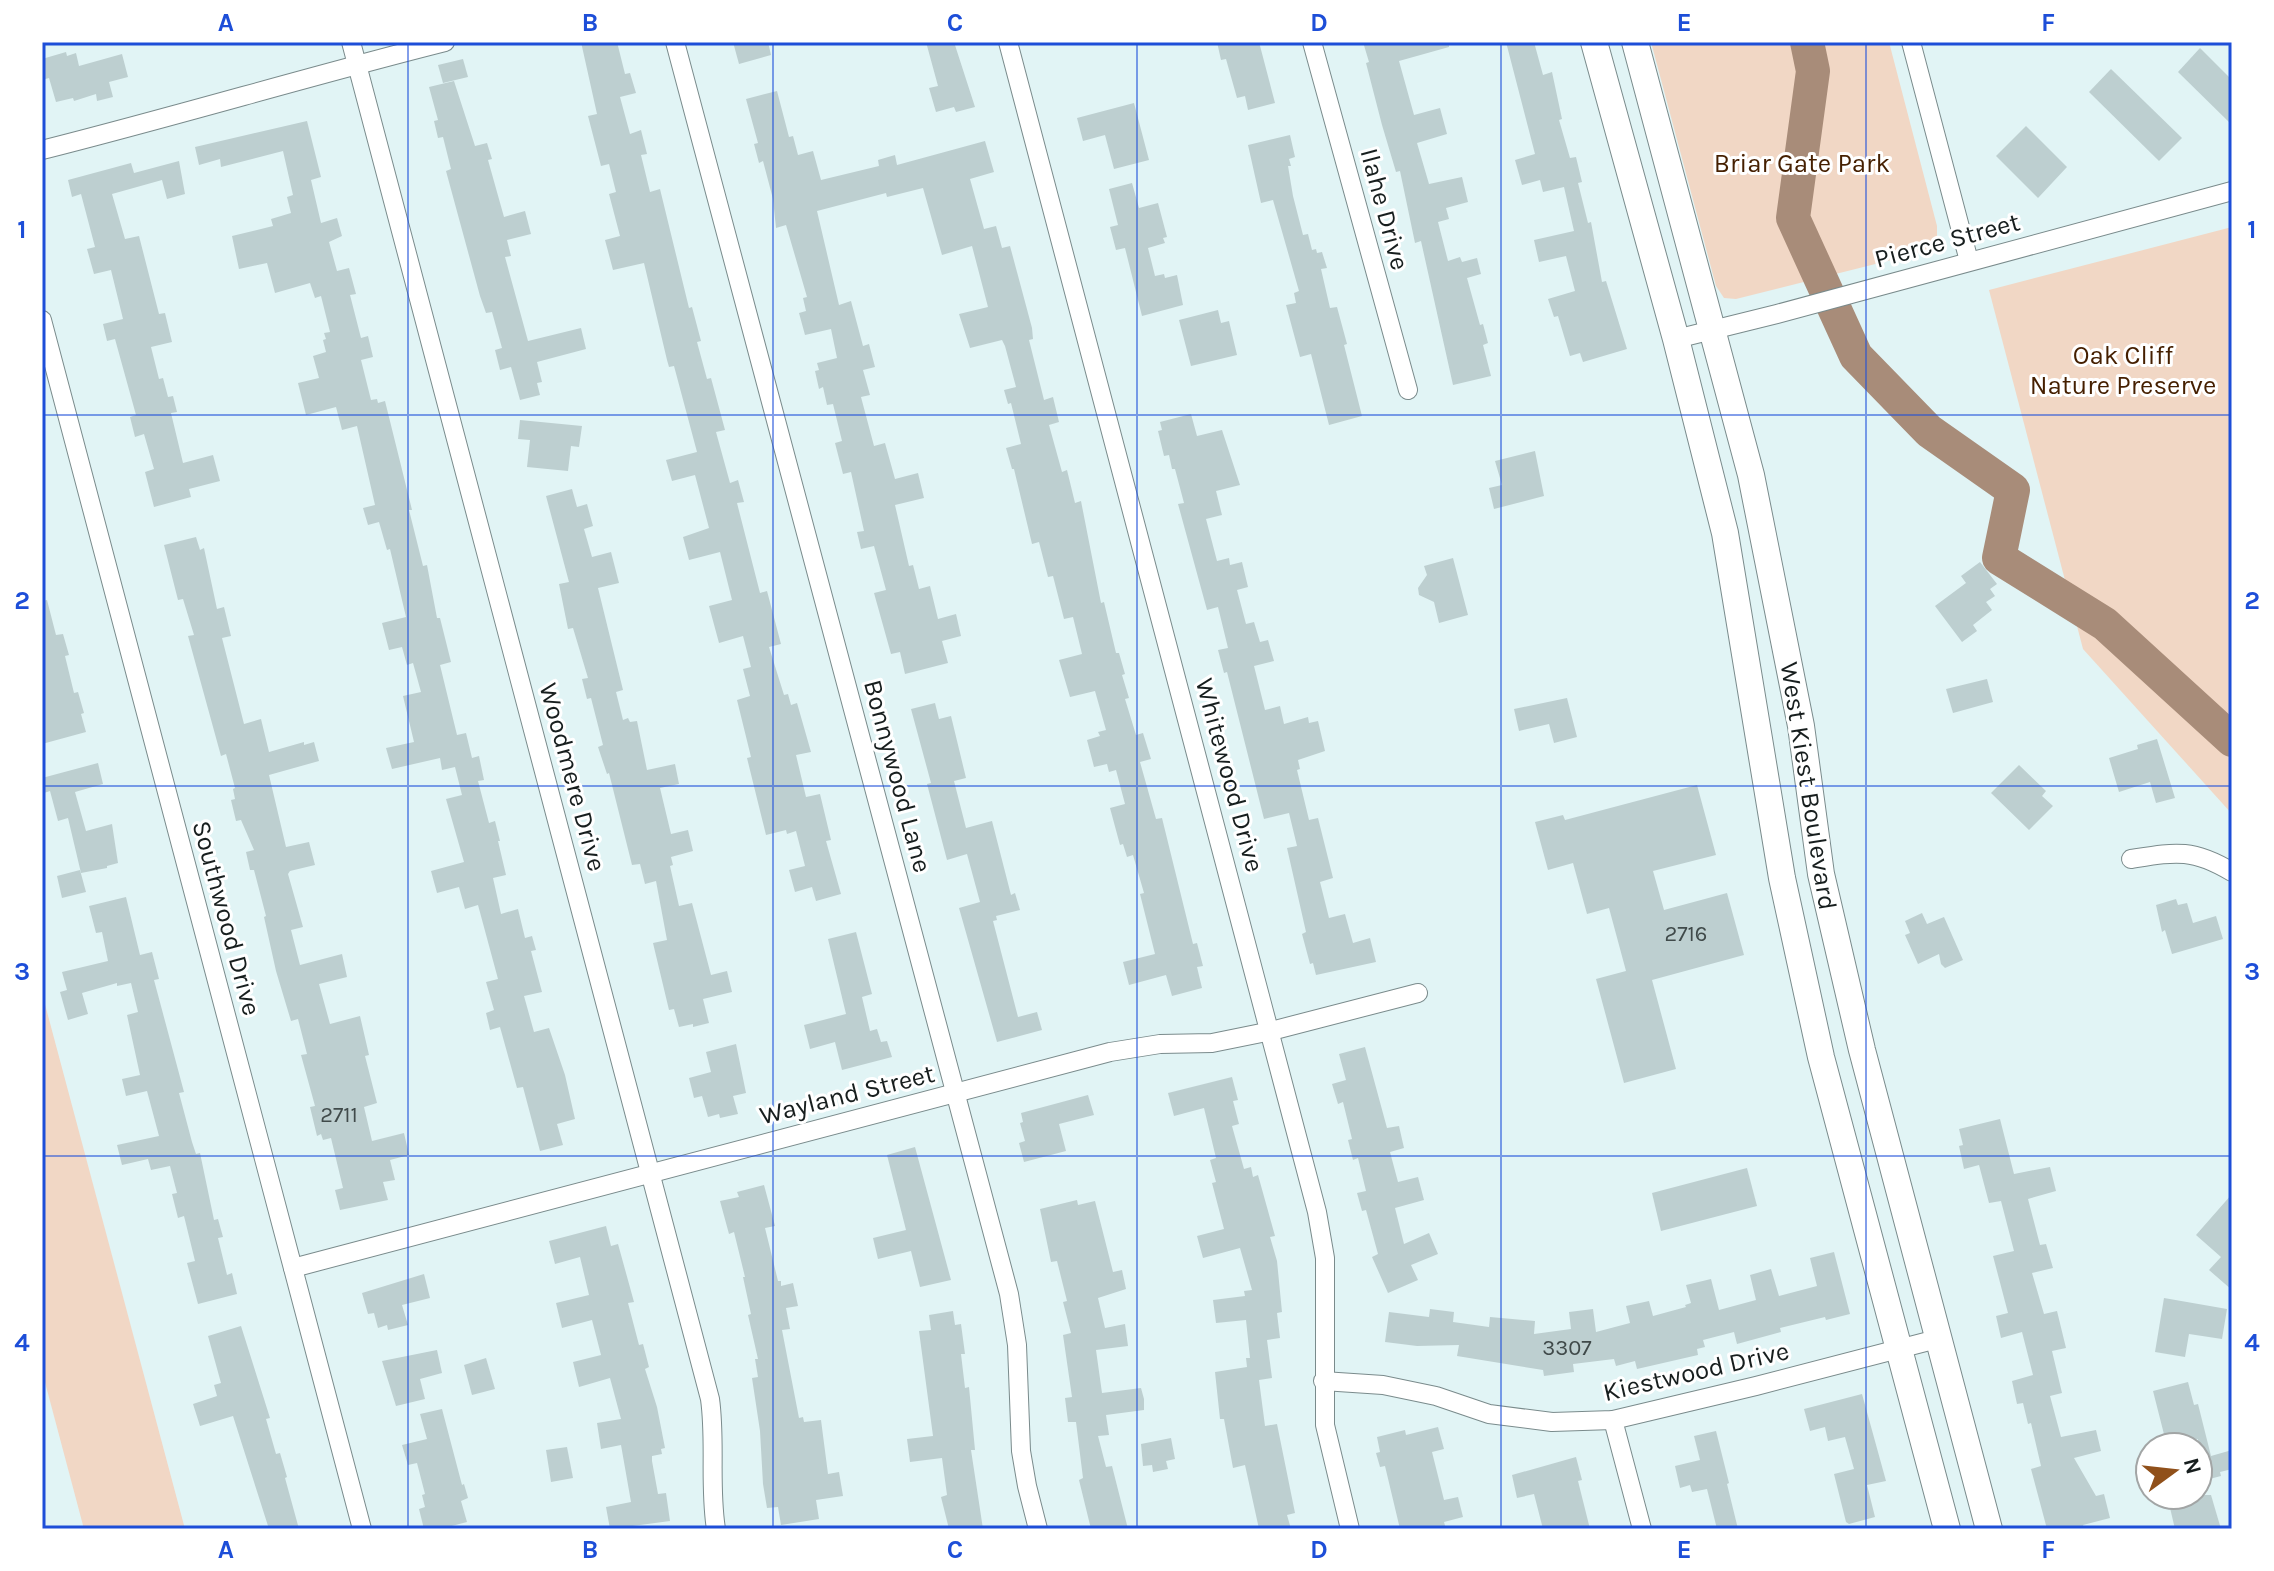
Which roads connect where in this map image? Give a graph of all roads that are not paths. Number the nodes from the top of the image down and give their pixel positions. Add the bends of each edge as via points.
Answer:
1 (351, 42) edge
2 (445, 42) edge
3 (675, 42) edge
4 (1008, 42) edge
5 (1312, 42) edge
6 (1594, 42) edge
7 (1635, 42) edge
8 (1911, 42) edge
9 (357, 64) junction
10 (42, 150) edge
11 (2232, 191) edge
12 (1969, 261) junction
13 (42, 320) edge
14 (1712, 330) junction
15 (1676, 339) junction
16 (1408, 390) dead end
17 (1801, 726) junction
18 (1758, 732) junction
19 (2131, 859) dead end
20 (2232, 872) edge
21 (1418, 993) dead end
22 (1271, 1031) junction
23 (1862, 1050) junction
24 (1821, 1057) junction
25 (956, 1093) junction
26 (652, 1173) junction
27 (293, 1268) junction
28 (1937, 1339) junction
29 (1898, 1348) junction
30 (1323, 1381) junction
31 (1613, 1420) junction
32 (362, 1529) edge
33 (716, 1529) edge
34 (1038, 1529) edge
35 (1350, 1529) edge
36 (1642, 1529) edge
37 (1947, 1529) edge
38 (1989, 1529) edge

1 - 9 street, Woodmere Drive
2 - 9 street
3 - 25 street, Bonnywood Lane
4 - 22 street, Whitewood Drive
5 - 16 street, Ilahe Drive
6 - 15 main road, West Kiest Boulevard
7 - 14 main road, West Kiest Boulevard
8 - 12 street
9 - 10 street
9 - 26 street, Woodmere Drive
11 - 12 street, Pierce Street
12 - 14 street, Pierce Street
13 - 27 street, Southwood Drive
14 - 15 street, Pierce Street
14 - 17 main road, West Kiest Boulevard via 1764,530
15 - 18 main road, West Kiest Boulevard via 1725,533
17 - 18 main road
17 - 23 main road, West Kiest Boulevard via 1821,874
18 - 24 main road, West Kiest Boulevard via 1782,878
19 - 20 street via 2195,854
21 - 22 street, Wayland Street
22 - 25 street, Wayland Street via 1212,1043 1110,1052
22 - 30 street, Whitewood Drive via 1325,1258
23 - 24 main road
23 - 28 main road, West Kiest Boulevard
24 - 29 main road, West Kiest Boulevard
25 - 26 street, Wayland Street
25 - 34 street, Bonnywood Lane via 1009,1294 1017,1345 1021,1451
26 - 27 street, Wayland Street
26 - 33 street, Woodmere Drive via 710,1399
27 - 32 street, Southwood Drive
28 - 29 street, Kiestwood Drive
28 - 38 main road, West Kiest Boulevard
29 - 31 street, Kiestwood Drive
29 - 37 main road, West Kiest Boulevard
30 - 31 street, Kiestwood Drive via 1383,1385 1489,1414 1552,1422
30 - 35 street, Whitewood Drive via 1325,1425
31 - 36 street

